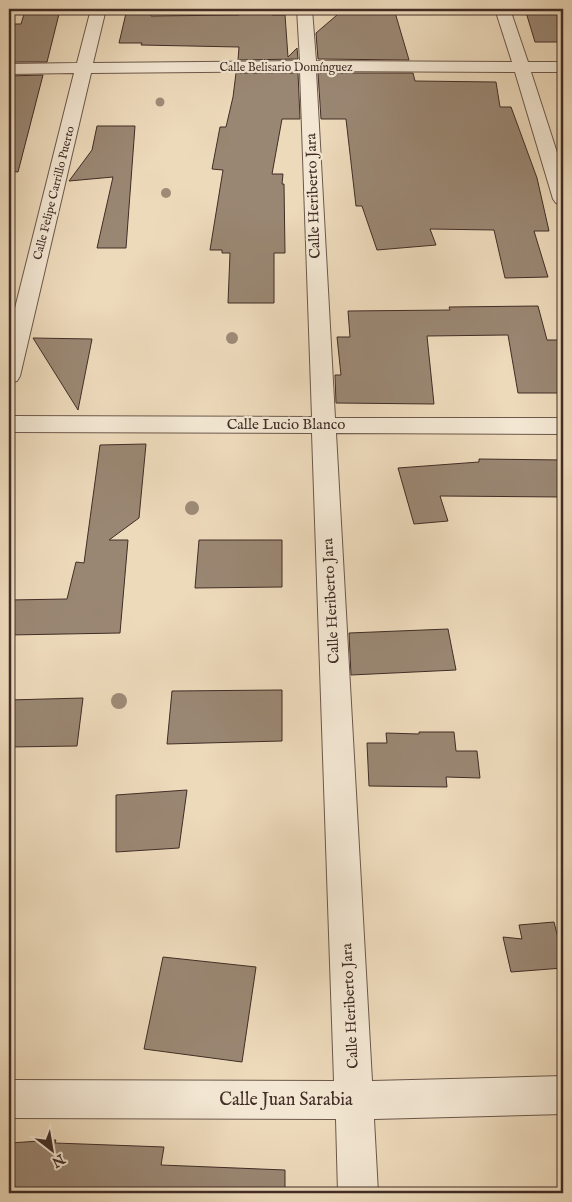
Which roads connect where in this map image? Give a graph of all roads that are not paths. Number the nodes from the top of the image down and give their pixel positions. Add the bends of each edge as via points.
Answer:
1 (98, 9) edge
2 (304, 9) edge
3 (503, 9) edge
4 (308, 66) junction
5 (85, 68) junction
6 (520, 68) junction
7 (563, 68) edge
8 (9, 69) edge
9 (563, 199) edge
10 (9, 376) edge
11 (9, 424) edge
12 (322, 424) junction
13 (563, 426) edge
14 (563, 1095) edge
15 (9, 1099) edge
16 (355, 1100) junction
17 (358, 1193) edge

1 - 5 street, Calle Felipe Carrillo Puerto
2 - 4 street, Calle Heriberto Jara
3 - 6 street
4 - 5 street, Calle Belisario Domínguez
4 - 6 street, Calle Belisario Domínguez
4 - 12 street, Calle Heriberto Jara
5 - 8 street, Calle Belisario Domínguez
5 - 10 street, Calle Felipe Carrillo Puerto
6 - 7 street, Calle Belisario Domínguez
6 - 9 street
11 - 12 street, Calle Lucio Blanco
12 - 13 street, Calle Lucio Blanco
12 - 16 street, Calle Heriberto Jara
14 - 16 street, Calle Juan Sarabia
15 - 16 street, Calle Juan Sarabia
16 - 17 street, Calle Heriberto Jara

